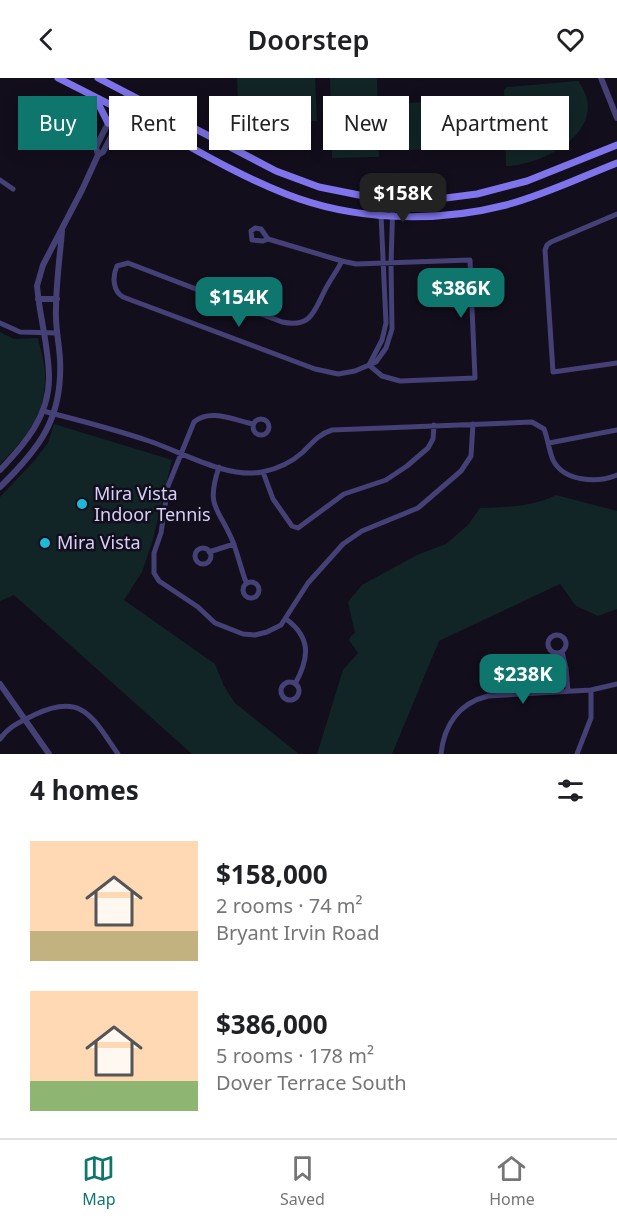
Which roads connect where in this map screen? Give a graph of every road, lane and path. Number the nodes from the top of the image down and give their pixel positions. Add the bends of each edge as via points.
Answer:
1 (98, 78) edge
2 (601, 78) edge
3 (60, 79) edge
4 (129, 94) joint
5 (109, 103) edge
6 (617, 117) edge
7 (108, 123) joint
8 (109, 141) edge
9 (617, 145) edge
10 (196, 150) edge
11 (98, 155) junction
12 (617, 163) edge
13 (0, 180) edge
14 (13, 189) dead end
15 (383, 198) junction
16 (393, 199) junction
17 (617, 214) edge
18 (381, 215) junction
19 (391, 216) junction
20 (62, 227) junction
21 (268, 238) dead end
22 (342, 261) junction
23 (383, 264) junction
24 (391, 264) junction
25 (38, 299) junction
26 (57, 299) junction
27 (0, 322) edge
28 (42, 333) junction
29 (57, 333) junction
30 (617, 363) edge
31 (369, 365) junction
32 (43, 411) junction
33 (55, 414) junction
34 (253, 424) dead end
35 (473, 424) junction
36 (434, 425) junction
37 (617, 430) edge
38 (549, 443) junction
39 (182, 454) junction
40 (219, 467) junction
41 (0, 470) edge
42 (263, 472) junction
43 (617, 475) edge
44 (0, 487) edge
45 (234, 544) junction
46 (209, 552) dead end
47 (246, 582) dead end
48 (286, 619) junction
49 (561, 652) dead end
50 (0, 684) edge
51 (295, 684) dead end
52 (617, 684) edge
53 (591, 690) junction
54 (568, 691) junction
55 (26, 719) junction
56 (0, 739) edge
57 (49, 754) edge
58 (118, 754) edge
59 (441, 754) edge
60 (577, 754) edge

1 - 4 main road
2 - 6 street
3 - 5 main road
3 - 7 main road via 96,102
4 - 15 main road via 294,179 342,193
7 - 11 street via 96,147
8 - 11 street
9 - 16 main road via 501,189 452,198
10 - 18 main road via 286,194 334,208
11 - 20 street
12 - 19 main road via 506,205 451,214
13 - 14 street
15 - 16 main road
15 - 18 street
16 - 19 street
17 - 30 street via 547,245 545,250 553,372
18 - 19 main road
18 - 23 street
19 - 24 street
20 - 25 street via 43,266
20 - 26 street
21 - 22 street
22 - 23 street
22 - 31 street via 315,313 296,323 282,322 128,263 119,264 115,271 116,290 123,297 329,373 346,374
23 - 24 street
23 - 31 street via 384,331
24 - 31 street via 392,329 384,352
24 - 31 street via 470,260 475,378 400,381 382,376
25 - 26 street
25 - 28 street
26 - 29 street
27 - 28 street via 20,332
28 - 29 street
28 - 32 street via 49,380
29 - 33 street via 60,378
32 - 33 street
32 - 41 street via 33,433
33 - 39 street
33 - 44 street via 31,456
34 - 39 street via 216,415 201,417 191,427
35 - 36 street
35 - 38 street via 532,422 544,429
35 - 48 street via 471,456 461,471 418,508 362,531 343,544 308,583
36 - 42 street via 332,430 320,435 291,461
36 - 42 street via 429,448 407,466 386,480 344,494 298,528 292,526 273,499
37 - 38 street
38 - 43 street via 553,460 567,474 598,480
39 - 40 street
39 - 48 street via 168,486 154,553 154,573 159,581 215,623 243,634 267,632
40 - 42 street via 243,474
40 - 45 street via 215,510
45 - 46 street
45 - 47 street
48 - 51 street via 299,632 306,651 305,664
49 - 54 street
50 - 55 street
52 - 53 street
53 - 54 street
53 - 60 street via 591,718
54 - 59 street via 476,699 460,708 453,719
55 - 56 street via 8,728
55 - 57 street
55 - 58 street via 48,709 74,706 95,721

